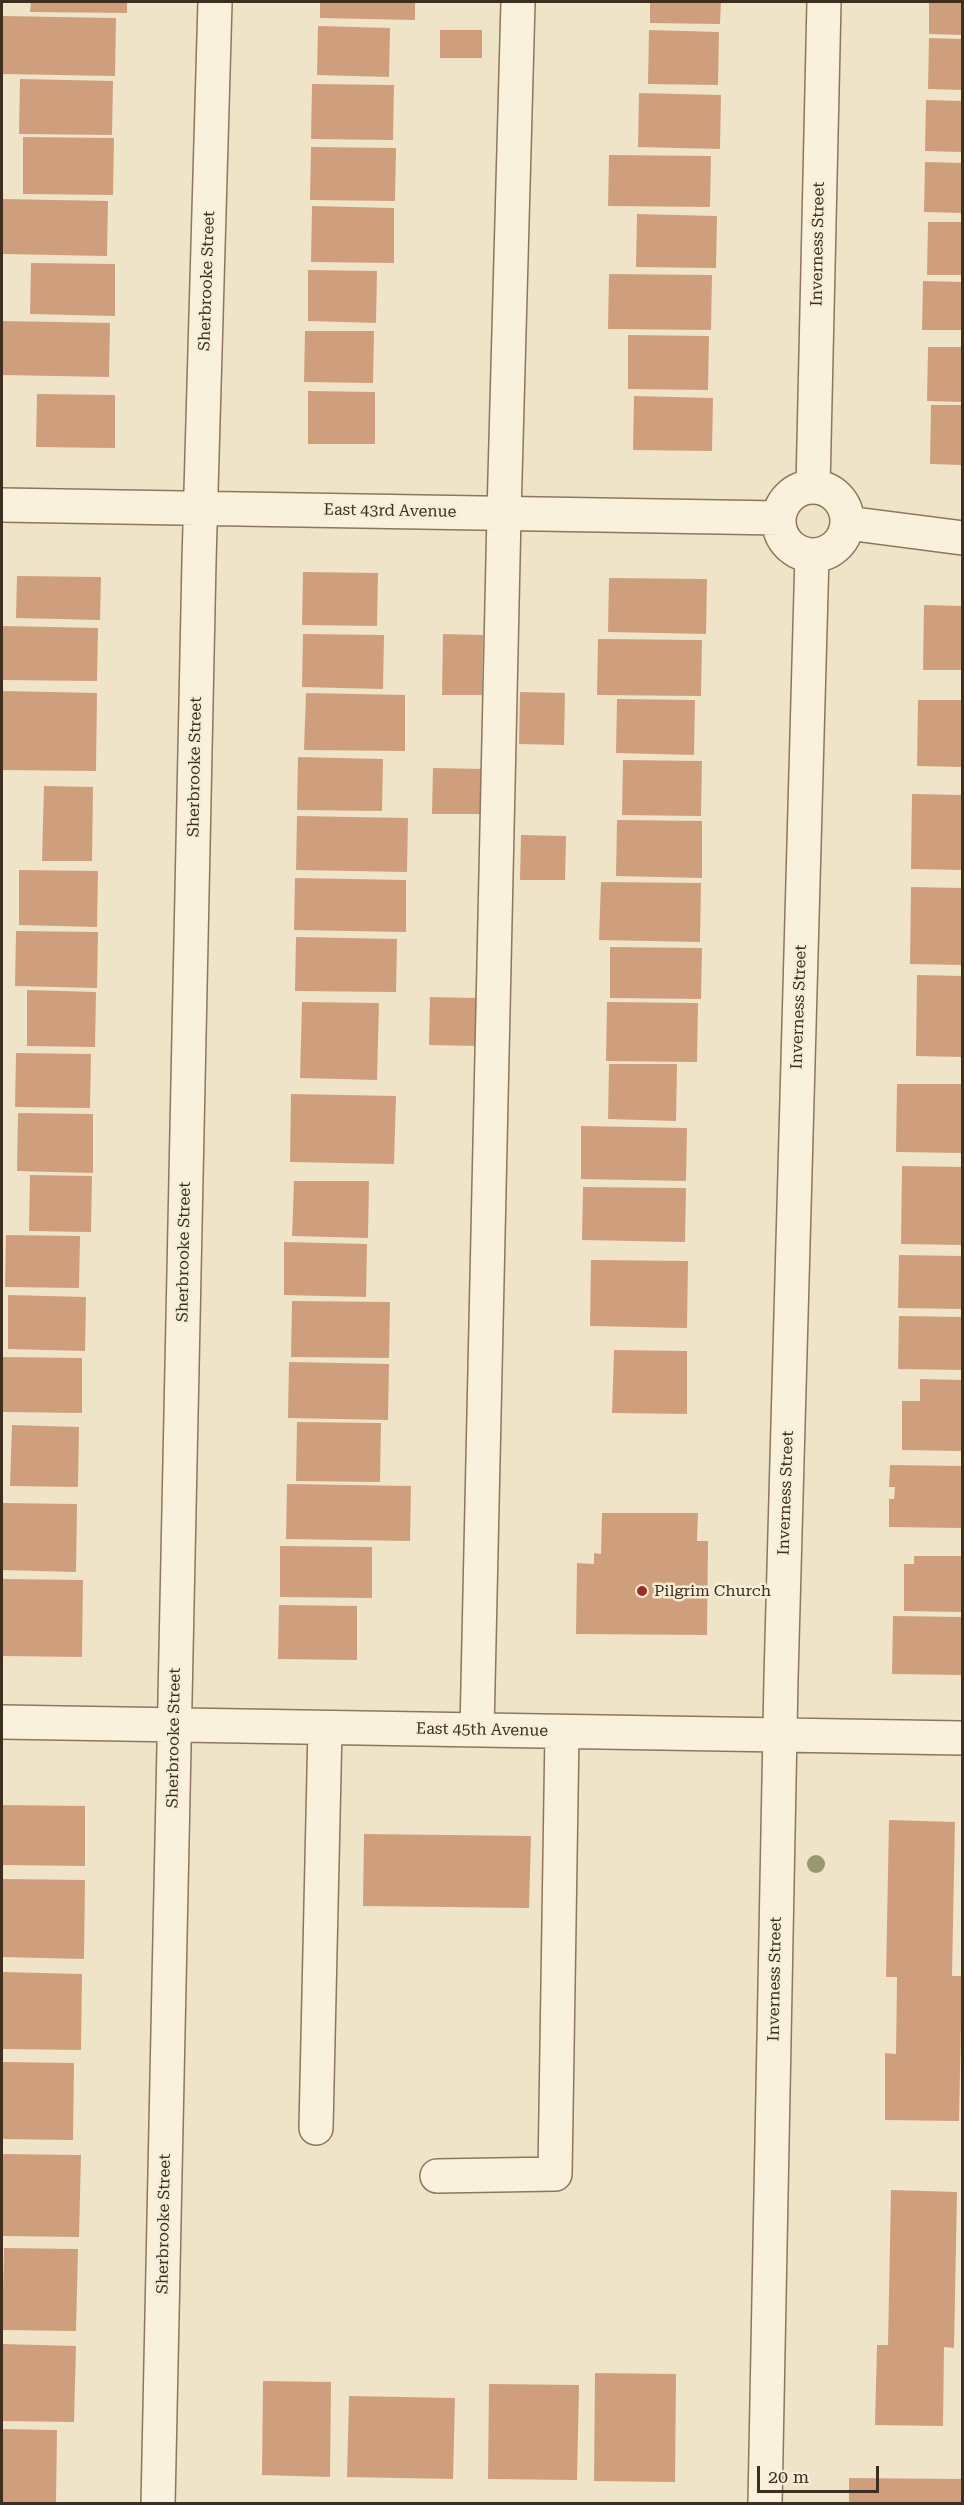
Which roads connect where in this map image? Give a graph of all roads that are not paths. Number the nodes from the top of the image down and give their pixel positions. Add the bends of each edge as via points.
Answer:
1 (215, 2) edge
2 (518, 2) edge
3 (824, 2) edge
4 (813, 487) junction
5 (2, 505) edge
6 (201, 507) junction
7 (504, 514) junction
8 (779, 518) junction
9 (847, 524) junction
10 (963, 538) edge
11 (812, 555) junction
12 (2, 1722) edge
13 (174, 1725) junction
14 (325, 1728) junction
15 (477, 1730) junction
16 (562, 1732) junction
17 (781, 1735) junction
18 (963, 1738) edge
19 (316, 2128) dead end
20 (437, 2176) dead end
21 (158, 2504) edge
22 (765, 2504) edge

1 - 6 street, Sherbrooke Street
2 - 7 street
3 - 4 street, Inverness Street
4 - 8 street via 790,496
4 - 9 street via 828,490 838,498 845,509
5 - 6 street, East 43rd Avenue
6 - 7 street, East 43rd Avenue
6 - 13 street, Sherbrooke Street
7 - 8 street, East 43rd Avenue
7 - 15 street
8 - 11 street via 787,543
9 - 10 street
9 - 11 street via 836,547
11 - 17 street, Inverness Street
12 - 13 street, East 45th Avenue
13 - 14 street, East 45th Avenue
13 - 21 street, Sherbrooke Street
14 - 15 street, East 45th Avenue
14 - 19 street
15 - 16 street, East 45th Avenue
16 - 17 street, East 45th Avenue
16 - 20 street via 555,2174
17 - 18 street, East 45th Avenue
17 - 22 street, Inverness Street

